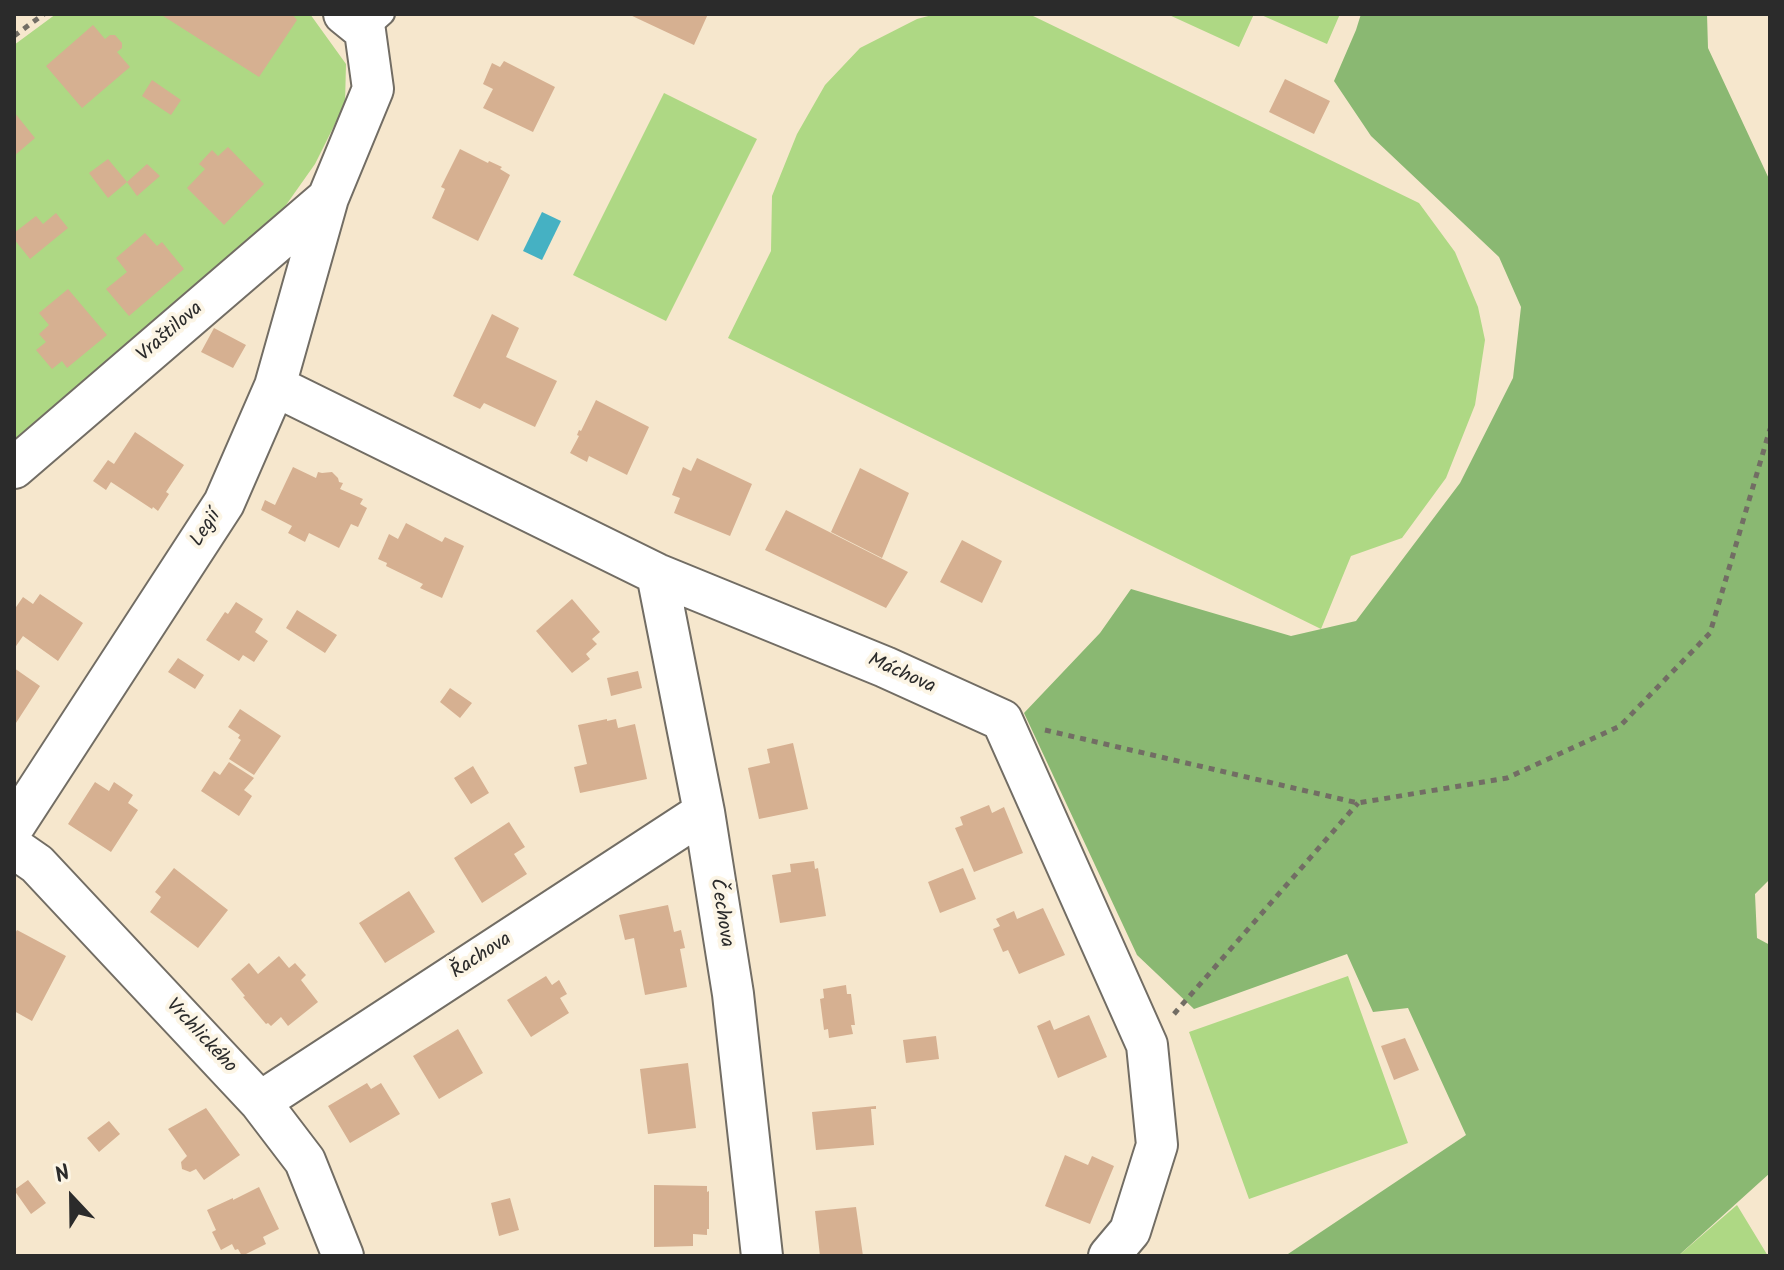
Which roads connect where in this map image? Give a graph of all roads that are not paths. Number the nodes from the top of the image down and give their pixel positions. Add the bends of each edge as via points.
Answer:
1 (365, 20) edge
2 (328, 198) junction
3 (275, 386) junction
4 (14, 468) edge
5 (657, 574) junction
6 (704, 812) junction
7 (14, 826) edge
8 (14, 848) edge
9 (260, 1102) junction
10 (343, 1256) edge
11 (762, 1256) edge
12 (1109, 1256) edge

1 - 2 street, Legií via 373,89
2 - 3 street, Legií
2 - 4 street, Vraštilova
3 - 5 street, Máchova
3 - 7 street, Legií via 224,503
5 - 6 street, Čechova
5 - 12 street, Máchova via 1002,720 1147,1045 1157,1145 1130,1231
6 - 9 street, Řachova
6 - 11 street, Čechova via 733,994
8 - 9 street, Vrchlického via 37,864
9 - 10 street, Vrchlického via 305,1161

